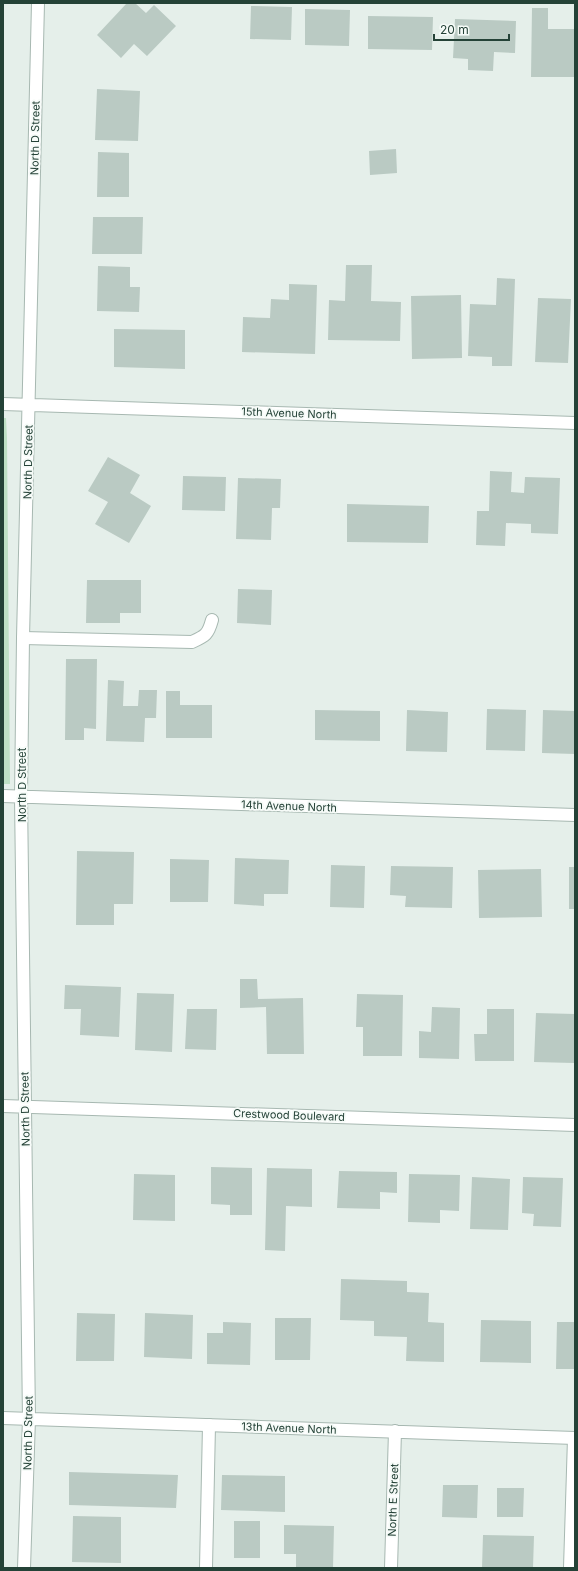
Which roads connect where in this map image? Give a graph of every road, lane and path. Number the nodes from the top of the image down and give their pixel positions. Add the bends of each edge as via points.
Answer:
1 (38, 3) edge
2 (3, 404) edge
3 (29, 405) junction
4 (575, 423) edge
5 (212, 620) dead end
6 (23, 638) junction
7 (3, 796) edge
8 (21, 797) junction
9 (575, 815) edge
10 (3, 1106) edge
11 (25, 1107) junction
12 (575, 1125) edge
13 (3, 1418) edge
14 (29, 1419) junction
15 (209, 1425) junction
16 (395, 1431) junction
17 (574, 1438) edge
18 (24, 1568) edge
19 (206, 1568) edge
20 (391, 1568) edge
21 (570, 1568) edge

1 - 3 street, North D Street
2 - 3 street, 15th Avenue North
3 - 4 street, 15th Avenue North
3 - 6 street, North D Street
5 - 6 street via 209,630 203,637 192,642
6 - 8 street, North D Street
7 - 8 street, 14th Avenue North
8 - 9 street, 14th Avenue North
8 - 11 street, North D Street
10 - 11 street, Crestwood Boulevard
11 - 12 street, Crestwood Boulevard
11 - 14 street, North D Street
13 - 14 street, 13th Avenue North
14 - 15 street, 13th Avenue North
14 - 18 street, North D Street
15 - 16 street, 13th Avenue North
15 - 19 street
16 - 17 street, 13th Avenue North
16 - 20 street, North E Street
17 - 21 street

